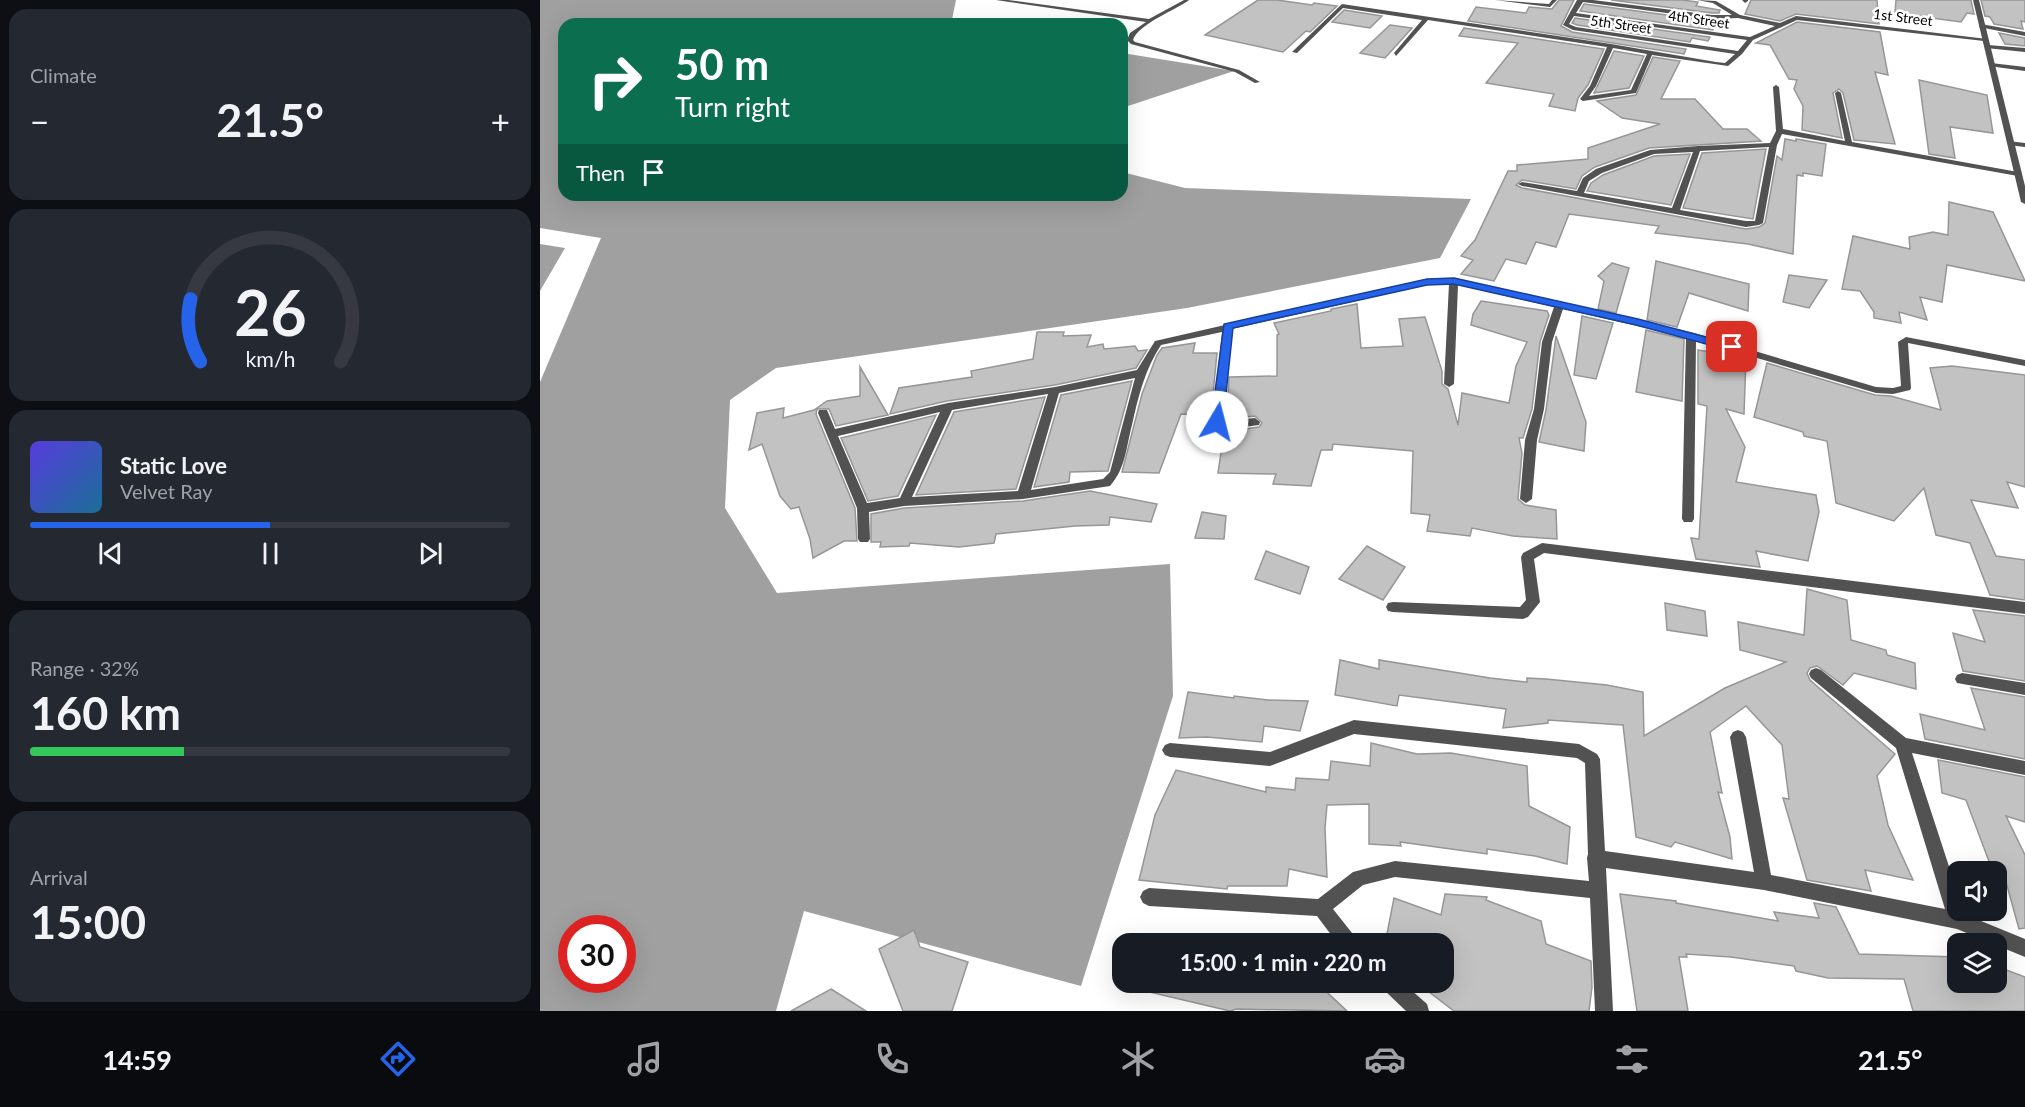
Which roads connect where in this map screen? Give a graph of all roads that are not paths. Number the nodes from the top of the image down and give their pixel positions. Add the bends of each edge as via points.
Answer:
1 (998, 0) edge
2 (1186, 0) edge
3 (1497, 0) edge
4 (1555, 0) edge
5 (1580, 0) edge
6 (1700, 0) edge
7 (1976, 0) edge
8 (1572, 14) junction
9 (1738, 16) junction
10 (1426, 19) junction
11 (1150, 21) junction
12 (1779, 25) junction
13 (1981, 26) junction
14 (2025, 34) edge
15 (1751, 39) junction
16 (1984, 39) junction
17 (1611, 46) junction
18 (1988, 47) junction
19 (2025, 50) edge
20 (1295, 52) dead end
21 (1650, 53) junction
22 (1740, 53) junction
23 (1396, 54) dead end
24 (1991, 64) junction
25 (2025, 69) edge
26 (1257, 82) dead end
27 (1776, 87) dead end
28 (1838, 93) dead end
29 (1780, 131) junction
30 (1849, 143) junction
31 (2011, 143) junction
32 (1773, 145) junction
33 (2025, 145) edge
34 (1698, 148) junction
35 (2018, 174) junction
36 (1522, 184) dead end
37 (1580, 194) junction
38 (2025, 202) edge
39 (1676, 210) junction
40 (1454, 281) junction
41 (1559, 304) junction
42 (1227, 326) junction
43 (1690, 335) junction
44 (2025, 363) edge
45 (1141, 373) junction
46 (1449, 384) dead end
47 (1055, 390) junction
48 (948, 407) junction
49 (823, 413) dead end
50 (1255, 422) dead end
51 (833, 433) junction
52 (1023, 495) junction
53 (1526, 499) dead end
54 (903, 502) junction
55 (863, 508) junction
56 (1688, 519) dead end
57 (864, 539) dead end
58 (1393, 607) dead end
59 (2025, 608) edge
60 (1816, 674) dead end
61 (1962, 680) dead end
62 (2025, 689) edge
63 (1738, 737) dead end
64 (1902, 744) junction
65 (1170, 750) dead end
66 (2025, 768) edge
67 (1595, 858) junction
68 (1764, 882) junction
69 (1947, 885) edge
70 (1597, 890) junction
71 (1149, 897) dead end
72 (1321, 908) junction
73 (1947, 918) edge
74 (1960, 921) edge
75 (1341, 933) edge
76 (2025, 948) edge
77 (1400, 993) edge
78 (1420, 1011) edge
79 (1604, 1011) edge

1 - 11 lane
2 - 11 lane
3 - 4 lane via 1550,6
5 - 8 street
5 - 9 street via 1712,17
6 - 9 street via 1723,6
7 - 13 street
8 - 15 street, 4th Street
8 - 22 street, 5th Street via 1566,25 1569,27
9 - 12 street
10 - 17 street
10 - 20 street via 1342,6
10 - 23 street
11 - 26 lane via 1132,34 1133,43 1237,71
12 - 15 street, 1st Street
12 - 16 street, 1st Street via 1806,18
13 - 14 street
13 - 16 street
15 - 22 street, 1st Street
16 - 18 street
17 - 21 street
17 - 21 street via 1583,99 1634,92
18 - 19 street
18 - 24 street
21 - 22 street, 1st Street via 1726,65
24 - 25 street
24 - 31 street
27 - 29 street
28 - 30 street
29 - 30 street
29 - 32 street
30 - 35 street
31 - 33 street
31 - 35 street
32 - 34 street
32 - 39 street via 1759,223
34 - 37 street via 1653,152 1619,162 1586,180
34 - 39 street
35 - 38 street
36 - 37 street
37 - 39 street
40 - 41 street
40 - 42 street via 1427,282
40 - 46 street
41 - 43 street
41 - 53 street via 1547,342
42 - 45 street via 1158,343 1149,352
42 - 50 street via 1217,422 1219,426
43 - 44 street via 1876,390 1906,388 1906,340
43 - 56 street
45 - 47 street
45 - 52 street via 1110,481
47 - 48 street
47 - 52 street
48 - 51 street
48 - 54 street
49 - 51 street
51 - 55 street
52 - 54 street
54 - 55 street
55 - 57 street
58 - 59 street via 1523,613 1533,602 1527,557 1542,548
60 - 64 street
61 - 62 street
63 - 68 street
64 - 66 street
64 - 69 street
65 - 67 street via 1270,759 1354,727 1580,751 1592,759
67 - 68 street
67 - 70 street
68 - 73 street
70 - 72 street via 1395,869 1359,878
70 - 79 street
71 - 72 street
72 - 75 street
74 - 76 street
77 - 78 street

